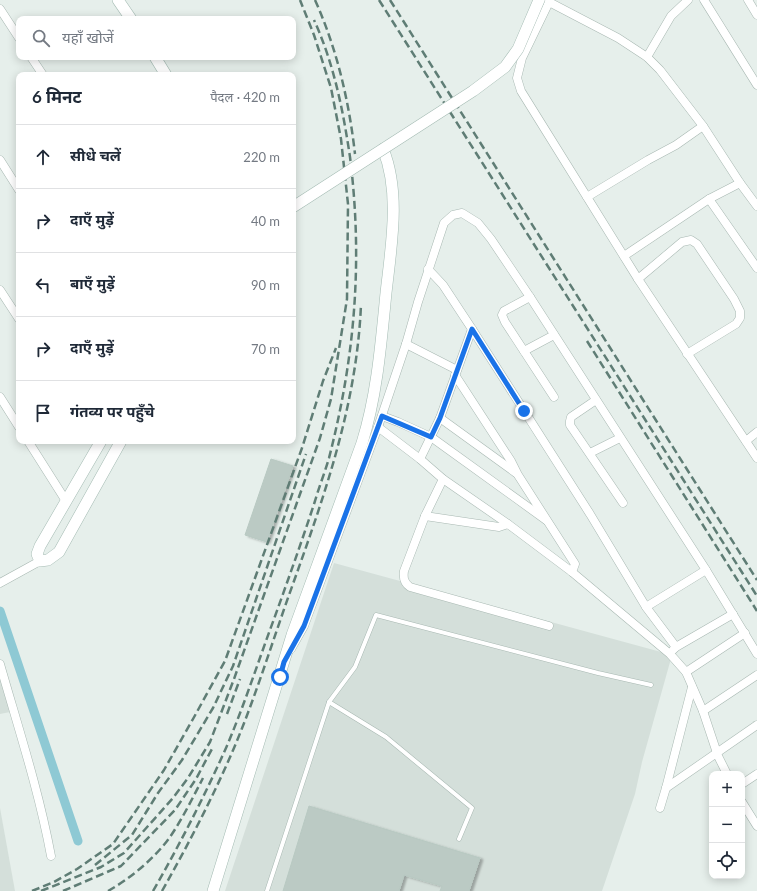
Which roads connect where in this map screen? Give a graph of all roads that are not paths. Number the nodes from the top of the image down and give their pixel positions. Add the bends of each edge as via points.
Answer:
1 (118, 0) edge
2 (688, 0) edge
3 (704, 0) edge
4 (748, 0) edge
5 (546, 1) edge
6 (0, 9) edge
7 (757, 15) edge
8 (129, 16) edge
9 (16, 33) edge
10 (647, 56) junction
11 (33, 60) edge
12 (157, 60) edge
13 (41, 72) edge
14 (164, 72) edge
15 (757, 85) edge
16 (702, 126) junction
17 (383, 149) junction
18 (0, 160) edge
19 (740, 183) junction
20 (16, 185) edge
21 (587, 197) junction
22 (709, 199) junction
23 (296, 205) edge
24 (757, 206) edge
25 (624, 256) junction
26 (757, 268) edge
27 (428, 269) junction
28 (638, 279) junction
29 (0, 290) edge
30 (530, 297) junction
31 (16, 315) edge
32 (472, 329) junction
33 (554, 335) junction
34 (406, 344) junction
35 (524, 351) junction
36 (687, 354) junction
37 (456, 373) junction
38 (0, 397) edge
39 (554, 397) dead end
40 (596, 400) junction
41 (382, 416) junction
42 (440, 418) junction
43 (16, 422) edge
44 (378, 427) junction
45 (757, 432) edge
46 (431, 437) junction
47 (620, 438) junction
48 (746, 441) junction
49 (30, 444) edge
50 (98, 444) edge
51 (119, 444) edge
52 (590, 453) junction
53 (757, 458) edge
54 (420, 459) junction
55 (518, 475) junction
56 (443, 479) junction
57 (66, 501) junction
58 (623, 503) dead end
59 (425, 516) junction
60 (549, 523) junction
61 (508, 524) junction
62 (40, 561) junction
63 (706, 570) junction
64 (572, 572) junction
65 (0, 583) edge
66 (646, 607) junction
67 (732, 614) junction
68 (549, 626) dead end
69 (745, 633) junction
70 (676, 647) junction
71 (670, 654) junction
72 (757, 654) edge
73 (284, 662) junction
74 (0, 664) edge
75 (686, 672) junction
76 (757, 675) edge
77 (651, 685) dead end
78 (692, 686) junction
79 (329, 702) junction
80 (703, 711) junction
81 (757, 725) edge
82 (717, 752) junction
83 (726, 771) edge
84 (757, 774) edge
85 (745, 782) edge
86 (666, 788) junction
87 (745, 806) edge
88 (660, 808) dead end
89 (756, 823) edge
90 (459, 839) dead end
91 (51, 856) dead end
92 (213, 891) edge
93 (266, 891) edge

1 - 8 street
2 - 10 street via 671,16
3 - 15 street
4 - 7 street
5 - 10 street
5 - 17 street, bridge via 505,67 473,92
5 - 21 street via 522,58 517,78 521,91
6 - 9 street
10 - 16 street
11 - 13 street
12 - 14 street
16 - 19 street
16 - 21 street via 676,145
17 - 23 street, bridge
17 - 73 street via 390,167 393,189 392,238 373,401 362,443
18 - 20 street
19 - 22 street
19 - 24 street
21 - 25 street
22 - 25 street
22 - 26 street
25 - 28 street
27 - 30 street via 444,223 453,215 462,213 478,223 491,239
27 - 32 street via 443,285
27 - 34 street
28 - 36 street
28 - 36 street via 682,242 691,240 697,244 734,299 740,311 740,318 736,324
29 - 31 street
30 - 33 street
30 - 35 street via 504,311 502,315
32 - 37 street
32 - 66 street
33 - 35 street
33 - 40 street
34 - 37 street
34 - 41 street
35 - 39 street
36 - 48 street
37 - 42 street
37 - 55 street
38 - 43 street
40 - 47 street
40 - 52 street via 571,417 570,421 570,425
41 - 44 street
41 - 46 street
42 - 46 street
42 - 55 street
44 - 54 street
44 - 73 street via 304,626
45 - 48 street
46 - 54 street
46 - 60 street
47 - 52 street
47 - 63 street
48 - 53 street
49 - 57 street
50 - 57 street
51 - 62 street via 59,552 48,560
52 - 58 street
54 - 56 street
55 - 60 street
56 - 59 street
56 - 61 street
57 - 62 street via 40,546 37,554
59 - 61 street via 499,527
59 - 68 street via 404,571 406,584
60 - 64 street via 575,564
61 - 64 street
62 - 65 street
63 - 66 street
63 - 67 street
64 - 71 street
66 - 70 street
67 - 69 street
67 - 70 street
69 - 72 street
69 - 75 street
70 - 71 street
71 - 75 street
73 - 92 street
74 - 91 street via 47,833
75 - 78 street
76 - 80 street
77 - 79 lane via 376,615 355,667
78 - 80 street
78 - 86 street
79 - 90 lane via 386,737 472,808
79 - 93 lane
80 - 82 street
81 - 82 street
82 - 83 street
82 - 86 street
84 - 85 street
86 - 88 street
87 - 89 street

